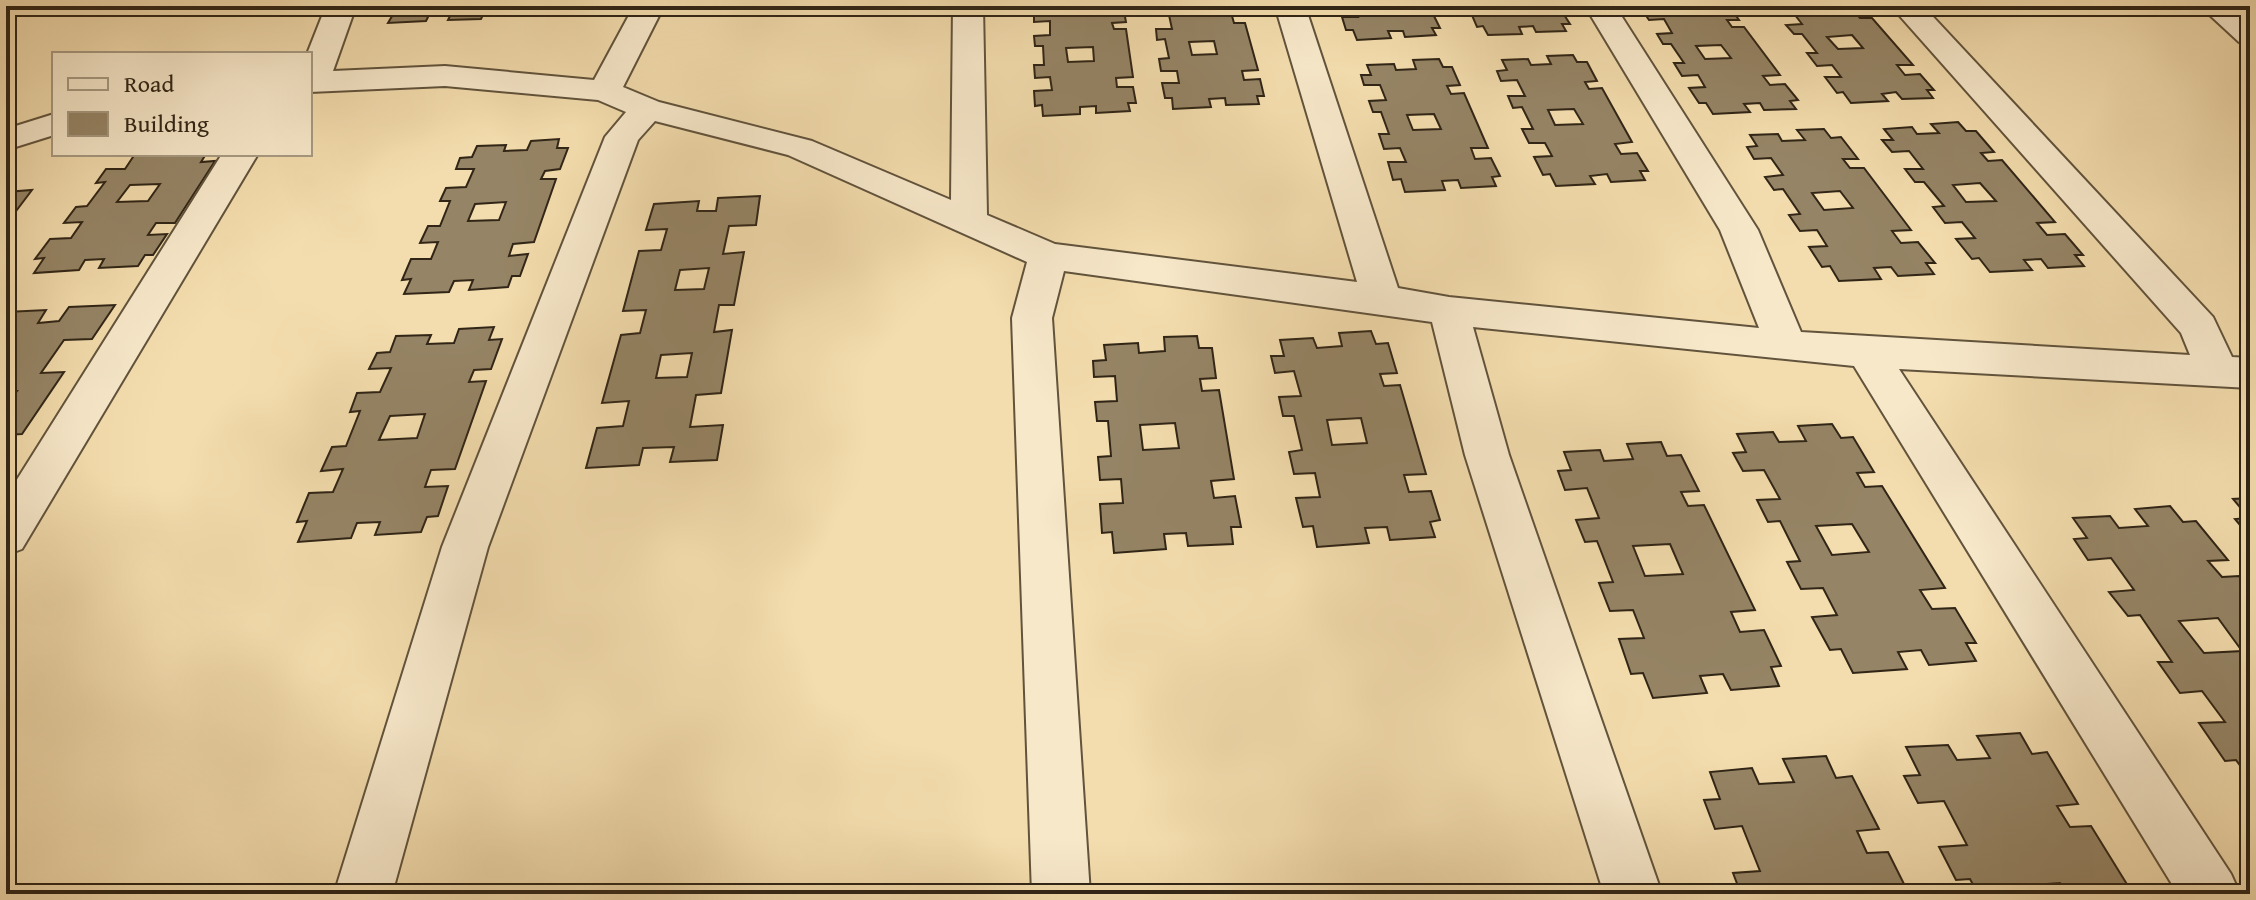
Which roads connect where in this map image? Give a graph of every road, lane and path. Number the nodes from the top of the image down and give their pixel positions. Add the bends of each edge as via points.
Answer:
1 (341, 6) edge
2 (649, 6) edge
3 (968, 6) edge
4 (1290, 6) edge
5 (1600, 6) edge
6 (1906, 6) edge
7 (2215, 6) edge
8 (2250, 35) edge
9 (312, 82) edge
10 (604, 91) junction
11 (647, 109) junction
12 (52, 125) edge
13 (6, 140) edge
14 (239, 156) edge
15 (969, 219) junction
16 (1048, 256) junction
17 (1383, 299) junction
18 (1449, 311) junction
19 (1786, 345) junction
20 (1867, 353) junction
21 (2234, 372) edge
22 (6, 536) edge
23 (363, 894) edge
24 (1061, 894) edge
25 (1633, 894) edge
26 (2211, 894) edge

1 - 9 street
2 - 10 street
3 - 15 street
4 - 17 street
5 - 19 street via 1739,230
6 - 21 street
7 - 8 street
9 - 10 street via 445,76
10 - 11 street
11 - 15 street via 800,148
11 - 23 street via 622,137 465,547
12 - 13 street
14 - 22 street
15 - 16 street
16 - 17 street
16 - 24 street via 1032,318
17 - 18 street
18 - 19 street
18 - 25 street via 1487,455
19 - 20 street
20 - 21 street
20 - 26 street

